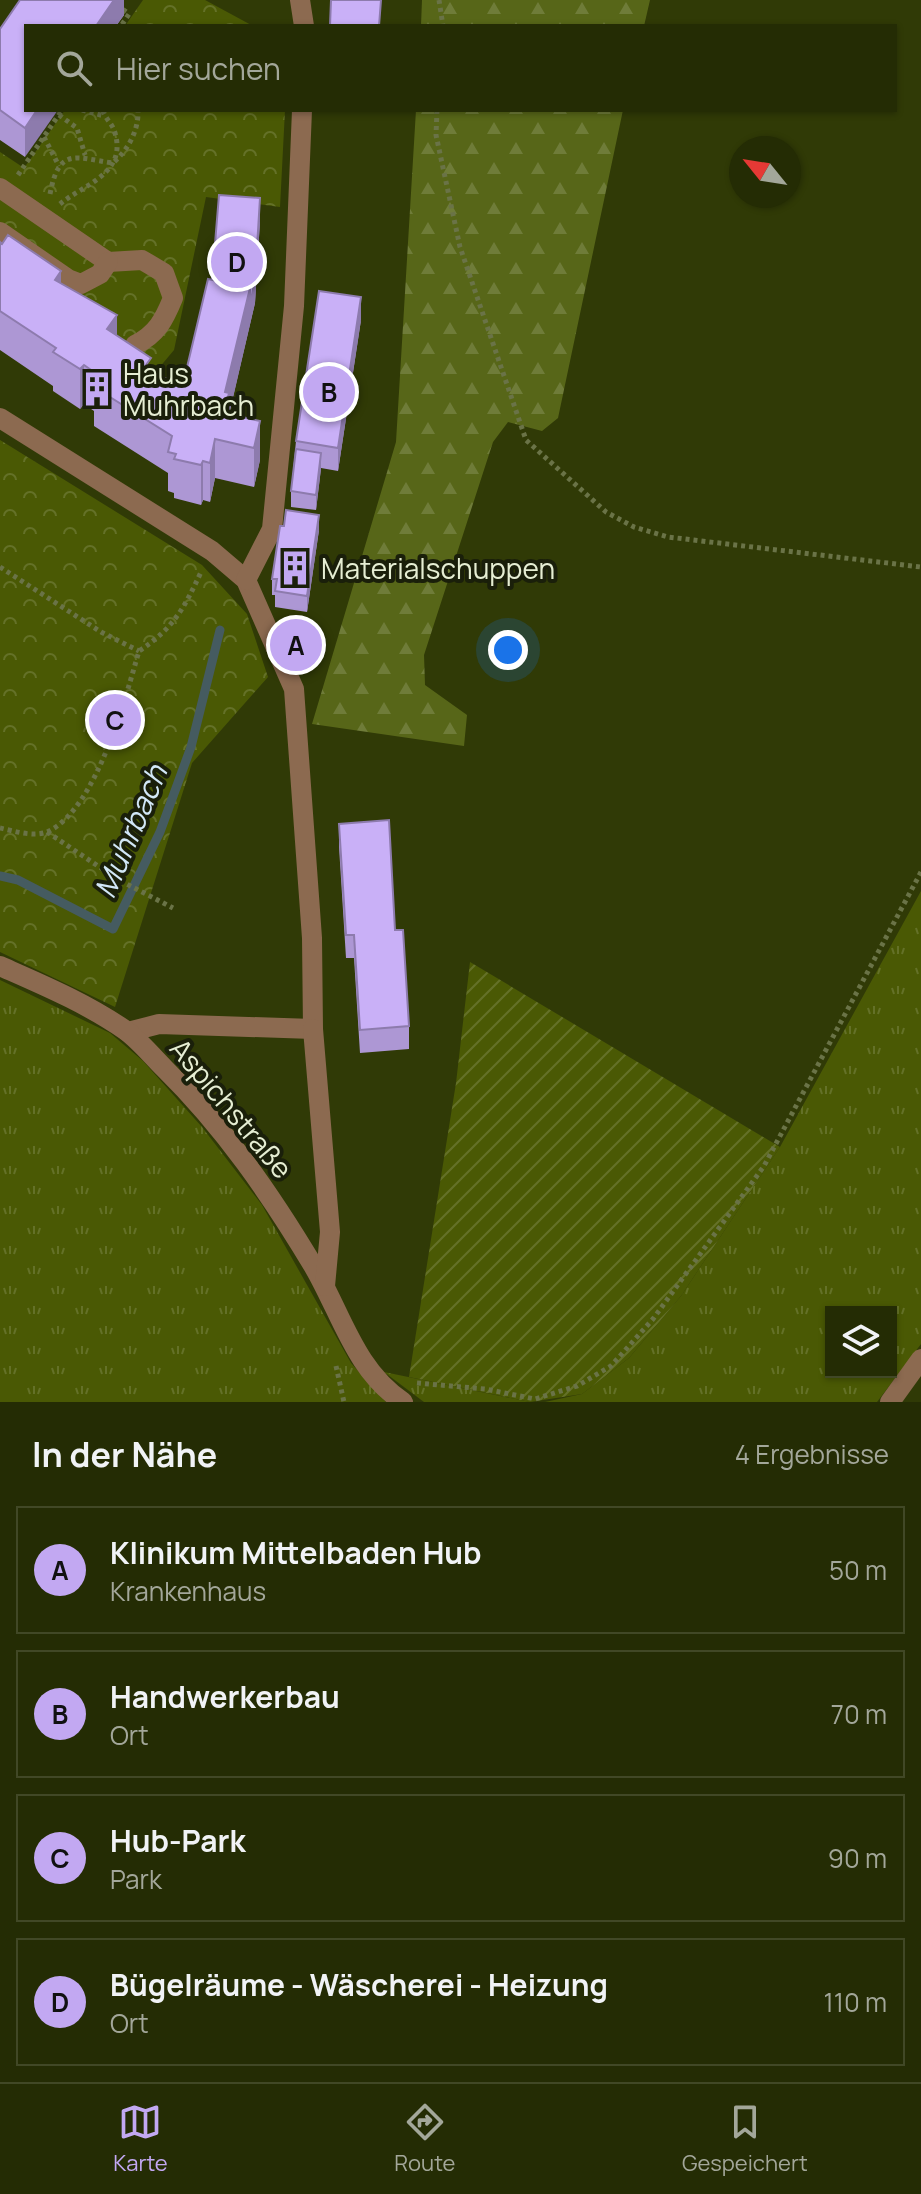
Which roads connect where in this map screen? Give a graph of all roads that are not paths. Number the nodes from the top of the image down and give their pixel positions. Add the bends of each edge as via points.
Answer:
1 (300, 0) edge
2 (304, 24) edge
3 (302, 112) edge
4 (3, 190) edge
5 (0, 232) edge
6 (108, 262) junction
7 (135, 345) edge
8 (0, 418) edge
9 (246, 580) junction
10 (0, 966) edge
11 (313, 1029) junction
12 (128, 1032) junction
13 (325, 1286) junction
14 (921, 1359) edge
15 (403, 1402) edge
16 (890, 1402) edge

1 - 2 street
3 - 9 street via 294,306 272,529
4 - 6 street via 49,215
5 - 6 street via 81,284 100,274
6 - 7 street via 142,260 164,273 173,298 152,337
8 - 9 street via 212,551
9 - 11 street via 294,689 312,938
10 - 12 street, Aspichstraße via 87,1006
11 - 12 street via 159,1024
11 - 13 street via 330,1232
12 - 13 street, Aspichstraße via 191,1095 265,1186
13 - 15 street, Aspichstraße via 355,1352 385,1390
14 - 16 street

